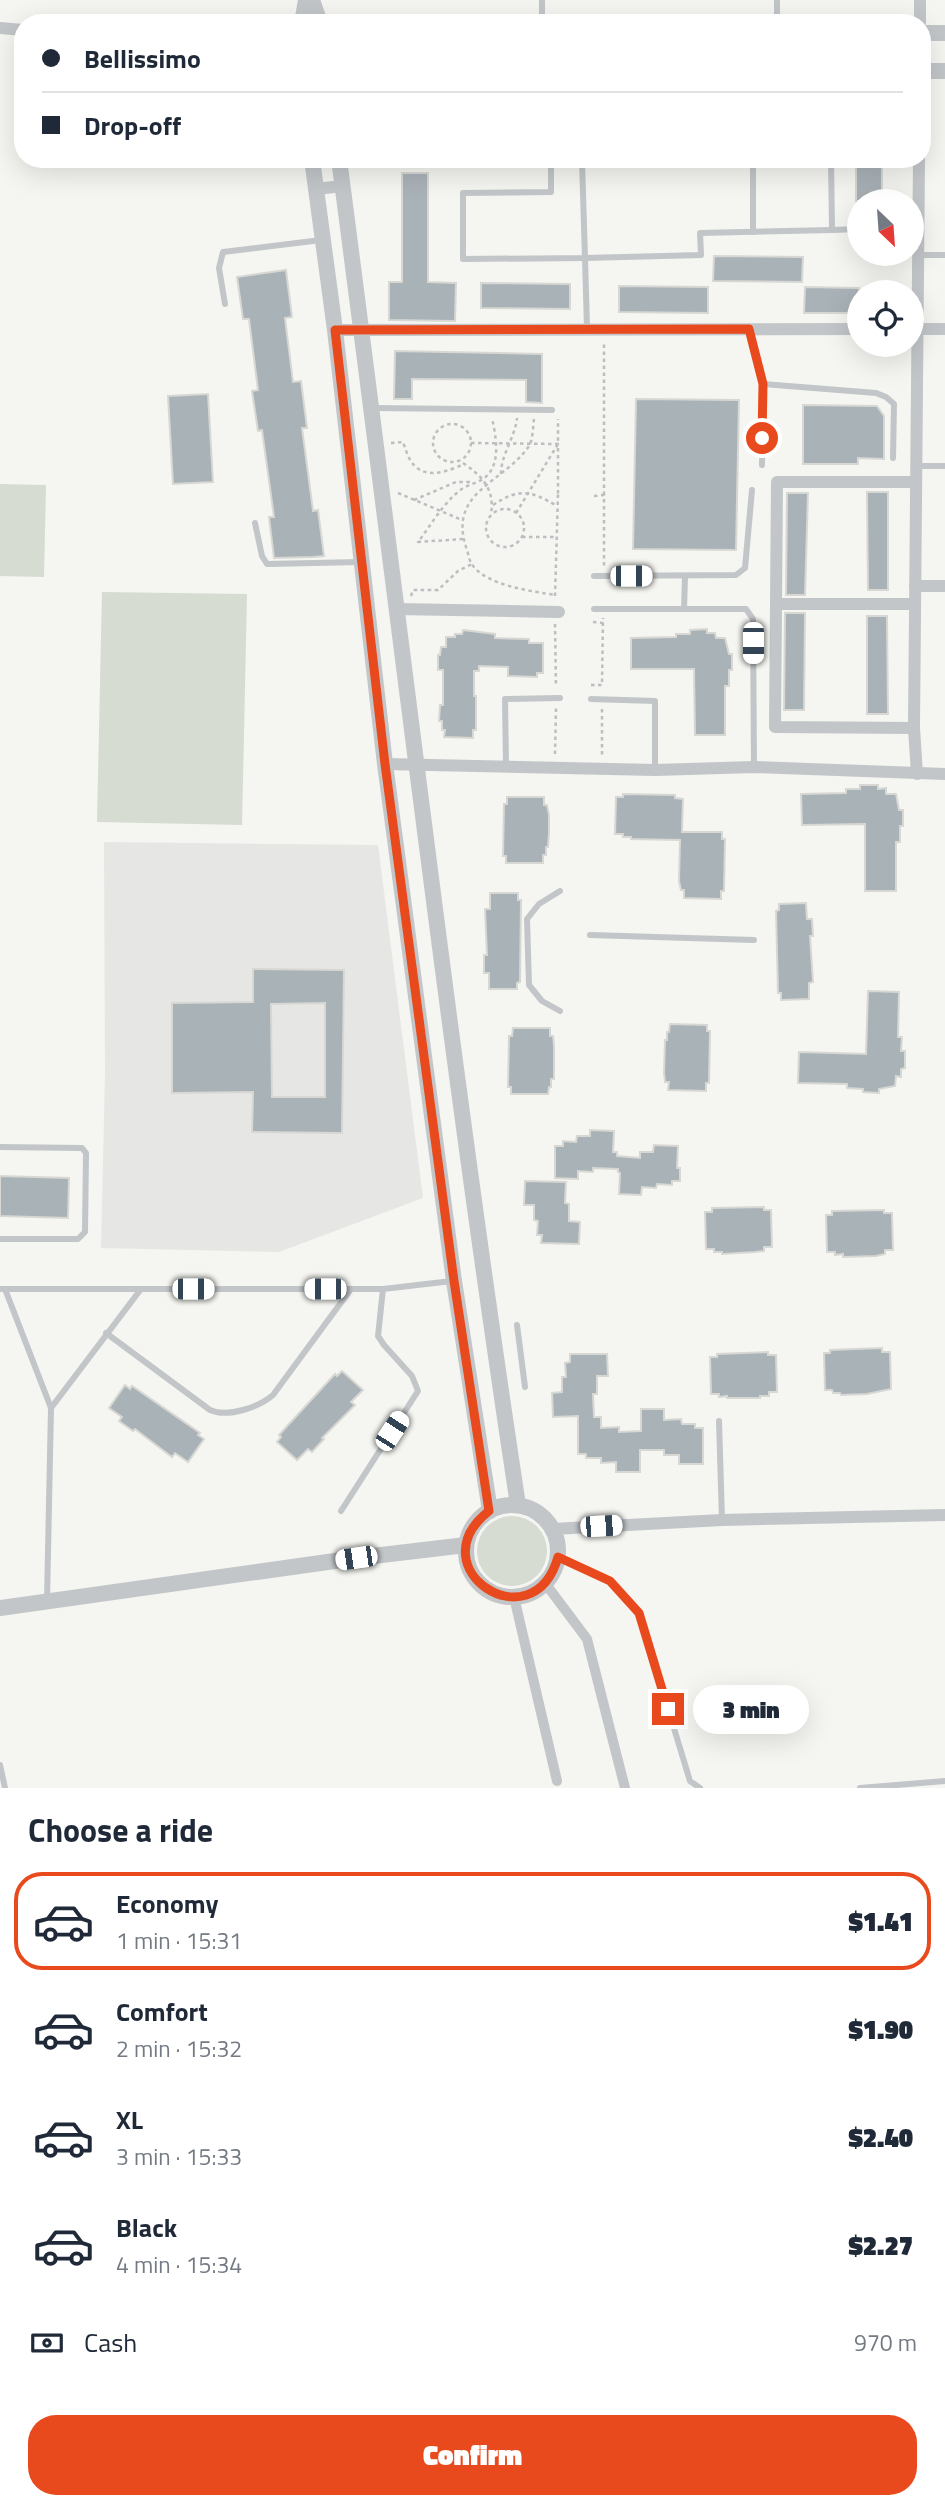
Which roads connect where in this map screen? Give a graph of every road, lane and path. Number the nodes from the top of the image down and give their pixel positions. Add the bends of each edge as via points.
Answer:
1 (313, 168) edge
2 (340, 168) edge
3 (551, 168) edge
4 (582, 168) edge
5 (753, 168) edge
6 (831, 168) edge
7 (918, 168) edge
8 (342, 186) junction
9 (315, 189) junction
10 (917, 189) edge
11 (847, 229) edge
12 (832, 230) junction
13 (753, 232) junction
14 (322, 240) junction
15 (924, 255) edge
16 (945, 255) edge
17 (585, 258) junction
18 (225, 304) dead end
19 (587, 328) junction
20 (604, 328) junction
21 (361, 329) junction
22 (749, 329) junction
23 (847, 329) edge
24 (924, 329) edge
25 (945, 329) edge
26 (335, 330) junction
27 (915, 357) edge
28 (763, 384) junction
29 (371, 408) junction
30 (488, 409) junction
31 (517, 409) junction
32 (536, 409) junction
33 (552, 410) joint
34 (387, 443) dead end
35 (471, 443) junction
36 (497, 443) junction
37 (510, 443) junction
38 (531, 444) junction
39 (558, 444) junction
40 (893, 458) dead end
41 (462, 462) junction
42 (762, 465) dead end
43 (945, 466) edge
44 (915, 467) junction
45 (501, 474) junction
46 (484, 478) junction
47 (474, 482) junction
48 (915, 482) junction
49 (487, 484) junction
50 (392, 490) dead end
51 (752, 491) dead end
52 (529, 492) junction
53 (604, 495) junction
54 (594, 496) dead end
55 (414, 500) junction
56 (493, 505) junction
57 (557, 506) junction
58 (440, 511) junction
59 (516, 513) junction
60 (491, 514) junction
61 (462, 520) junction
62 (255, 523) dead end
63 (522, 537) junction
64 (557, 537) junction
65 (463, 538) junction
66 (362, 562) junction
67 (472, 564) junction
68 (594, 576) dead end
69 (604, 576) junction
70 (685, 577) junction
71 (915, 586) junction
72 (945, 586) edge
73 (555, 595) junction
74 (776, 604) junction
75 (915, 604) junction
76 (400, 609) junction
77 (594, 609) dead end
78 (603, 609) junction
79 (684, 609) junction
80 (558, 615) joint
81 (593, 622) dead end
82 (603, 623) junction
83 (591, 685) dead end
84 (602, 685) junction
85 (560, 698) dead end
86 (591, 699) dead end
87 (601, 699) junction
88 (914, 728) junction
89 (385, 764) junction
90 (415, 764) junction
91 (506, 767) junction
92 (754, 767) junction
93 (602, 769) junction
94 (655, 770) junction
95 (917, 774) junction
96 (945, 774) edge
97 (560, 891) dead end
98 (590, 935) dead end
99 (754, 940) dead end
100 (559, 1011) dead end
101 (0, 1147) edge
102 (0, 1239) edge
103 (454, 1281) junction
104 (2, 1289) edge
105 (141, 1289) junction
106 (351, 1289) junction
107 (383, 1289) junction
108 (517, 1325) dead end
109 (106, 1334) junction
110 (525, 1387) dead end
111 (51, 1408) junction
112 (719, 1421) dead end
113 (518, 1505) junction
114 (341, 1511) dead end
115 (489, 1511) junction
116 (945, 1515) edge
117 (722, 1520) junction
118 (552, 1529) junction
119 (466, 1545) junction
120 (558, 1557) junction
121 (545, 1583) junction
122 (514, 1597) junction
123 (47, 1602) junction
124 (0, 1608) edge
125 (0, 1765) edge
126 (557, 1781) dead end
127 (945, 1781) edge
128 (5, 1788) edge
129 (625, 1788) edge
130 (700, 1788) edge
131 (860, 1788) edge

1 - 9 street
2 - 8 street
3 - 17 lane via 551,192 463,193 463,259
4 - 17 lane
5 - 13 lane
6 - 12 lane
7 - 10 street
8 - 9 street
8 - 21 street
9 - 14 street
11 - 12 lane
12 - 13 lane
13 - 17 lane via 700,233 701,255
14 - 18 lane via 223,252 219,268
14 - 26 street
15 - 16 lane
17 - 19 lane
19 - 20 street
19 - 21 street
20 - 22 street
20 - 53 path
21 - 26 street
21 - 29 street
22 - 23 street
22 - 28 lane
24 - 25 street
26 - 66 street
27 - 44 street
28 - 40 lane via 886,397 894,404
28 - 42 lane
29 - 30 lane
29 - 76 street
30 - 31 lane
30 - 36 path
31 - 32 lane
31 - 37 path
32 - 33 lane
32 - 38 path
33 - 39 path via 558,415
34 - 41 path via 403,442 414,467 422,471 441,472
35 - 36 path
35 - 41 path
35 - 41 path via 458,425 444,425 435,435 436,454 447,462
36 - 37 path
36 - 46 path via 496,459
37 - 38 path
37 - 45 path
38 - 39 path
38 - 45 path
39 - 52 path
39 - 57 path
41 - 46 path
43 - 44 lane
44 - 48 street
45 - 49 path
46 - 47 path
46 - 49 path
47 - 55 path via 456,482
47 - 58 path via 460,489
48 - 71 street
48 - 74 street via 777,482
49 - 56 path
49 - 61 path via 473,496
50 - 55 path
51 - 70 lane via 745,568 736,575
52 - 56 path via 509,495
52 - 57 path
52 - 59 path
53 - 54 path
53 - 69 path
55 - 58 path
56 - 60 path
57 - 64 path
58 - 61 path
58 - 65 path via 418,542
59 - 60 path via 502,509
59 - 63 path via 524,525
60 - 63 path via 485,531 496,546 508,548
61 - 65 path
62 - 66 lane via 267,564
63 - 64 path
64 - 73 path
65 - 67 path
66 - 89 street
67 - 73 path via 507,586
67 - 76 path via 438,590 413,590
68 - 69 lane
69 - 70 lane
70 - 79 lane
71 - 72 street
71 - 75 street
73 - 80 path
74 - 75 street
74 - 88 street via 775,727
75 - 88 street
76 - 80 street
76 - 90 street
77 - 78 lane
78 - 79 lane
78 - 82 path
79 - 92 lane via 746,609 753,619
81 - 82 path
82 - 84 path
83 - 84 path
84 - 87 path
85 - 91 lane via 505,699
86 - 87 lane
87 - 93 path
87 - 94 lane via 655,701
88 - 95 street
89 - 90 street
89 - 103 street
90 - 91 street
90 - 113 street
91 - 93 street
92 - 94 street
92 - 95 street
93 - 94 street
95 - 96 street
97 - 100 lane via 539,904 527,919 529,985 542,1001
98 - 99 lane
101 - 102 lane via 82,1148 86,1166 85,1231 78,1239
103 - 107 lane
103 - 115 street
104 - 105 lane
104 - 111 lane
105 - 106 lane
105 - 109 lane
106 - 107 lane
106 - 109 lane via 273,1395 262,1405 219,1414
107 - 114 lane via 378,1336 412,1376 418,1391
108 - 110 lane
109 - 111 lane
111 - 123 lane
112 - 117 lane
113 - 115 street
113 - 118 street via 532,1509
115 - 119 street via 478,1520
116 - 117 street
117 - 118 street
118 - 120 street
119 - 122 street via 466,1560 480,1585 492,1593
119 - 123 street
120 - 121 street
120 - 130 lane via 610,1581 639,1613 690,1782
121 - 122 street via 534,1592
121 - 129 street via 587,1639
122 - 126 street
123 - 124 street
125 - 128 lane
127 - 131 lane

